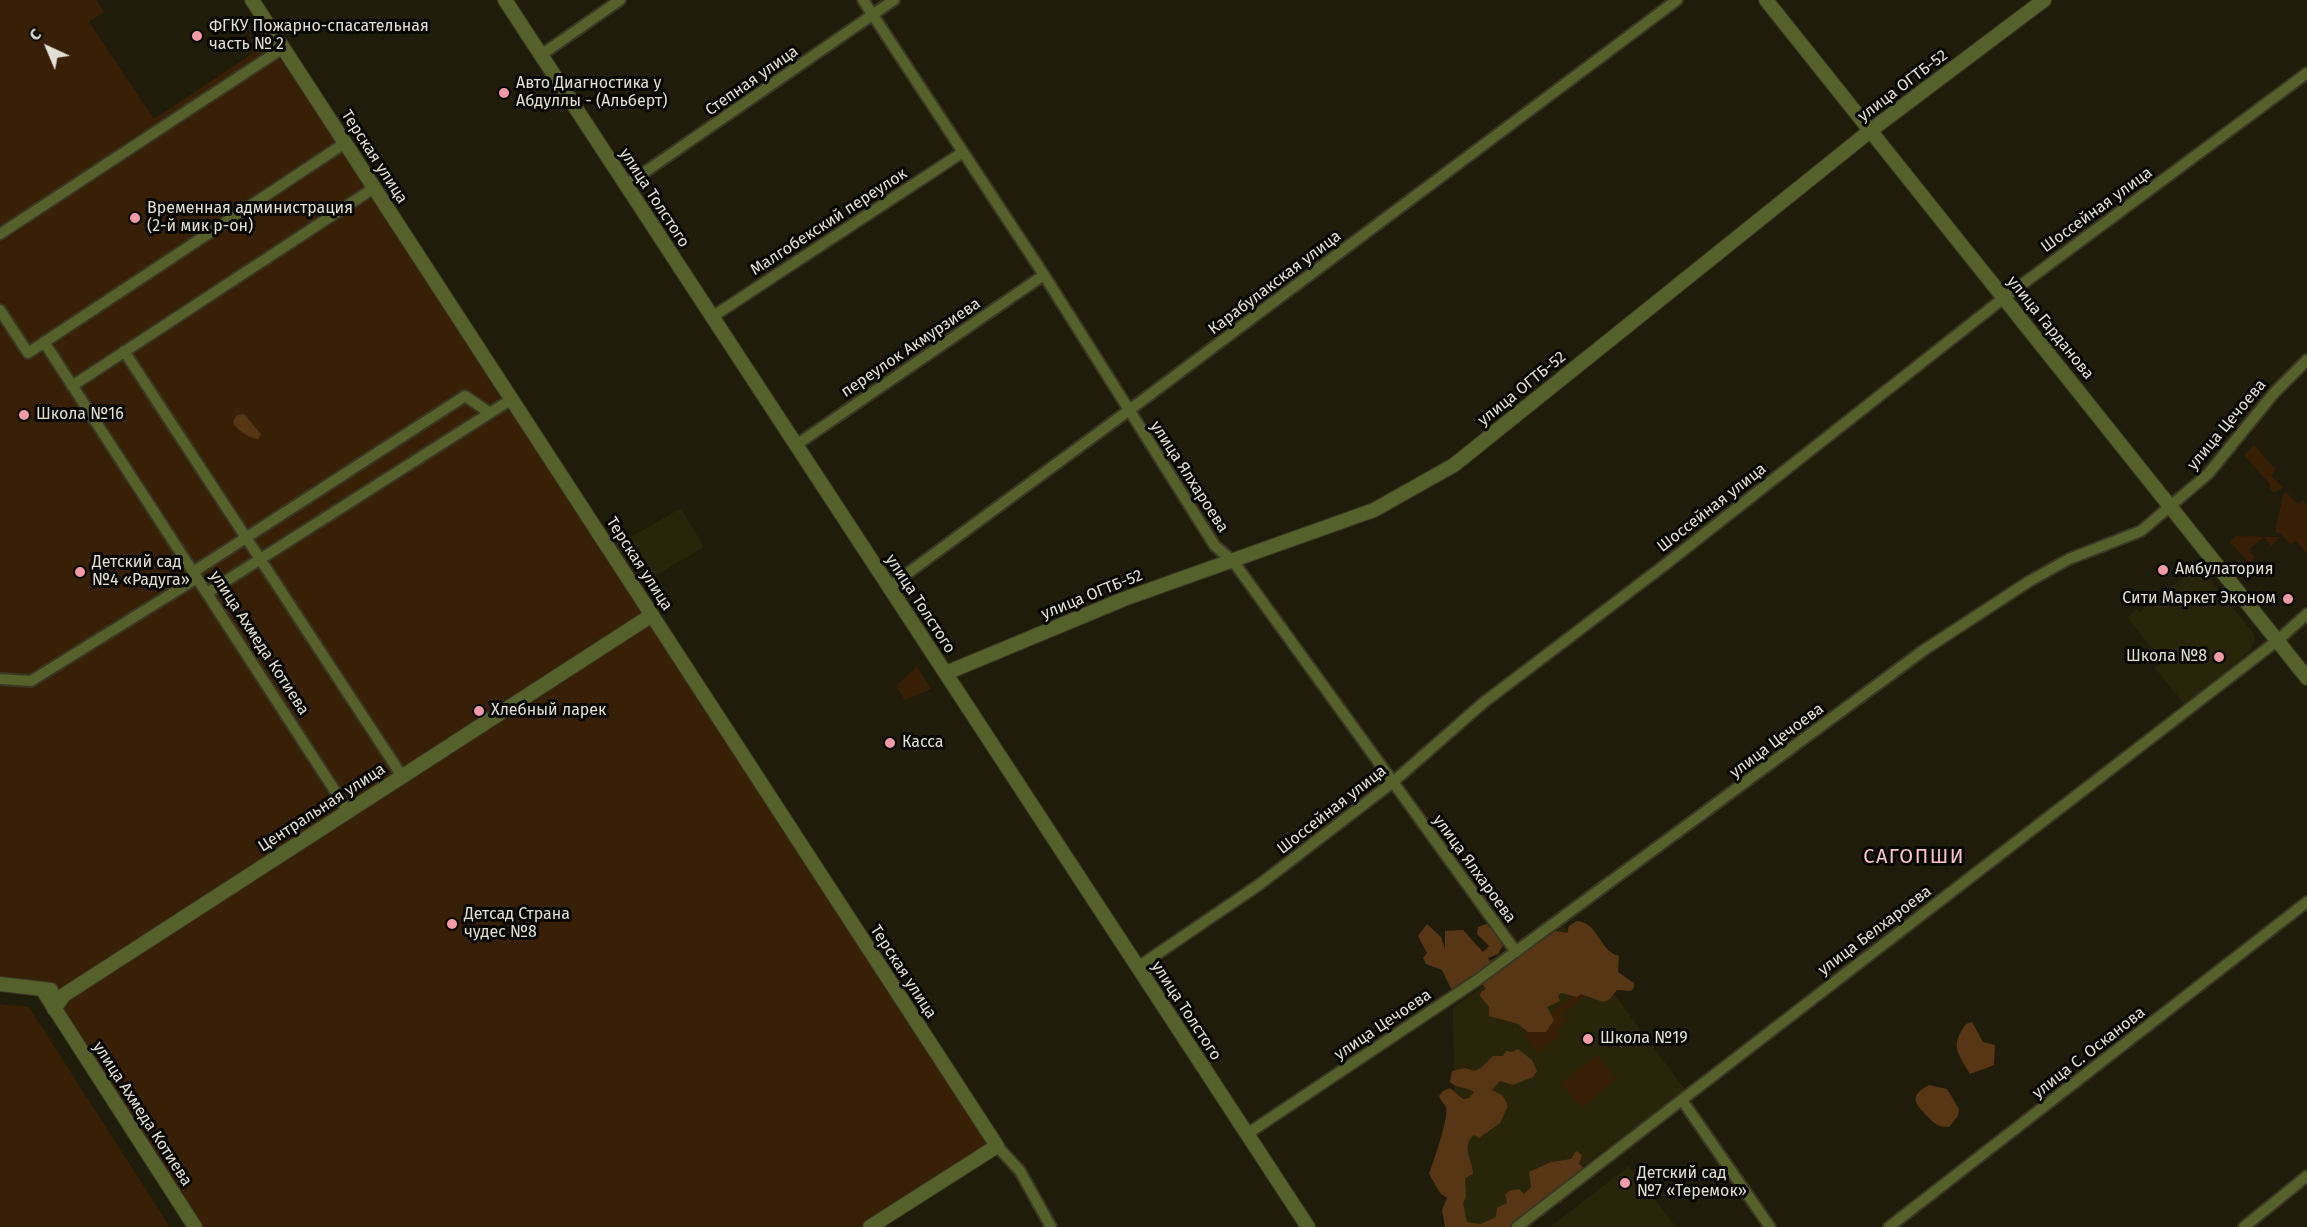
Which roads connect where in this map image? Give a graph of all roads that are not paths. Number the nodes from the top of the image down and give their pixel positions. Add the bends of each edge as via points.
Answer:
1 (252, 0) edge
2 (505, 0) edge
3 (620, 0) edge
4 (863, 0) edge
5 (894, 0) edge
6 (1677, 0) edge
7 (1767, 0) edge
8 (2044, 0) edge
9 (872, 16) junction
10 (283, 48) junction
11 (541, 55) junction
12 (2307, 74) edge
13 (1870, 131) junction
14 (345, 143) junction
15 (963, 152) junction
16 (626, 185) junction
17 (374, 188) junction
18 (0, 234) edge
19 (1044, 275) junction
20 (2005, 297) junction
21 (0, 310) edge
22 (712, 317) junction
23 (44, 342) junction
24 (124, 351) junction
25 (2307, 360) edge
26 (72, 386) junction
27 (512, 399) junction
28 (1128, 411) junction
29 (490, 413) junction
30 (796, 445) junction
31 (2172, 506) junction
32 (246, 537) junction
33 (260, 559) junction
34 (1233, 561) junction
35 (195, 575) junction
36 (889, 587) junction
37 (207, 593) junction
38 (2307, 614) edge
39 (652, 615) junction
40 (2278, 640) junction
41 (946, 673) junction
42 (2307, 678) edge
43 (0, 679) edge
44 (402, 776) junction
45 (1393, 782) junction
46 (348, 811) junction
47 (2307, 902) edge
48 (1516, 952) junction
49 (1138, 967) junction
50 (0, 984) edge
51 (42, 989) junction
52 (68, 992) junction
53 (54, 1008) junction
54 (1682, 1100) junction
55 (1247, 1134) junction
56 (997, 1146) junction
57 (2307, 1176) edge
58 (195, 1227) edge
59 (870, 1227) edge
60 (1052, 1227) edge
61 (1308, 1227) edge
62 (1517, 1227) edge
63 (1770, 1227) edge
64 (1889, 1227) edge
65 (2244, 1227) edge

1 - 10 street, Терская улица
2 - 11 street, улица Толстого
3 - 11 street
4 - 9 street, улица Ялхароева
5 - 9 street, Степная улица
6 - 28 street, Карабулакская улица
7 - 13 street, улица Гарданова
8 - 13 street, улица ОГТБ-52
9 - 15 street, улица Ялхароева
9 - 16 street, Степная улица
10 - 14 street, Терская улица
10 - 18 street
11 - 16 street, улица Толстого
12 - 20 street, Шоссейная улица
13 - 20 street, улица Гарданова
13 - 34 street, улица ОГТБ-52 via 1454,465 1374,510
14 - 17 street, Терская улица
14 - 23 street
15 - 19 street, улица Ялхароева
15 - 22 street, Малгобекский переулок
16 - 22 street, улица Толстого
17 - 24 street
17 - 27 street, Терская улица
19 - 28 street, улица Ялхароева
19 - 30 street, переулок Акмурзиева
20 - 31 street, улица Гарданова
20 - 45 street, Шоссейная улица via 1483,703
21 - 23 street via 28,353
22 - 30 street, улица Толстого
23 - 26 street, улица Ахмеда Котиева
24 - 26 street
24 - 32 street
25 - 31 street, улица Цечоева via 2274,393 2208,474
26 - 35 street, улица Ахмеда Котиева
27 - 29 street
27 - 39 street, Терская улица
28 - 34 street, улица Ялхароева via 1215,546
28 - 36 street, Карабулакская улица
29 - 32 street via 465,396
29 - 33 street
30 - 36 street, улица Толстого
31 - 40 street, улица Гарданова
31 - 48 street, улица Цечоева via 2141,531 2069,559 2028,582 1924,650
32 - 33 street
32 - 35 street
33 - 37 street
33 - 44 street
34 - 41 street, улица ОГТБ-52 via 1124,599
34 - 45 street, улица Ялхароева
35 - 37 street, улица Ахмеда Котиева
35 - 43 street via 32,681
36 - 41 street, улица Толстого
37 - 46 street, улица Ахмеда Котиева
38 - 40 street, улица Белхароева
39 - 44 street, Центральная улица
39 - 56 street, Терская улица
40 - 42 street, улица Гарданова
40 - 54 street, улица Белхароева
41 - 49 street, улица Толстого
44 - 46 street, Центральная улица
45 - 48 street, улица Ялхароева
45 - 49 street, Шоссейная улица via 1260,884
46 - 52 street, Центральная улица
47 - 64 street, улица С. Осканова
48 - 55 street, улица Цечоева
49 - 55 street, улица Толстого
50 - 51 street
51 - 52 street
51 - 53 street, улица Ахмеда Котиева
52 - 53 street, Центральная улица
53 - 58 street, улица Ахмеда Котиева
54 - 62 street, улица Белхароева
54 - 63 street
55 - 61 street, улица Толстого
56 - 59 street
56 - 60 street via 1020,1171
57 - 65 street

